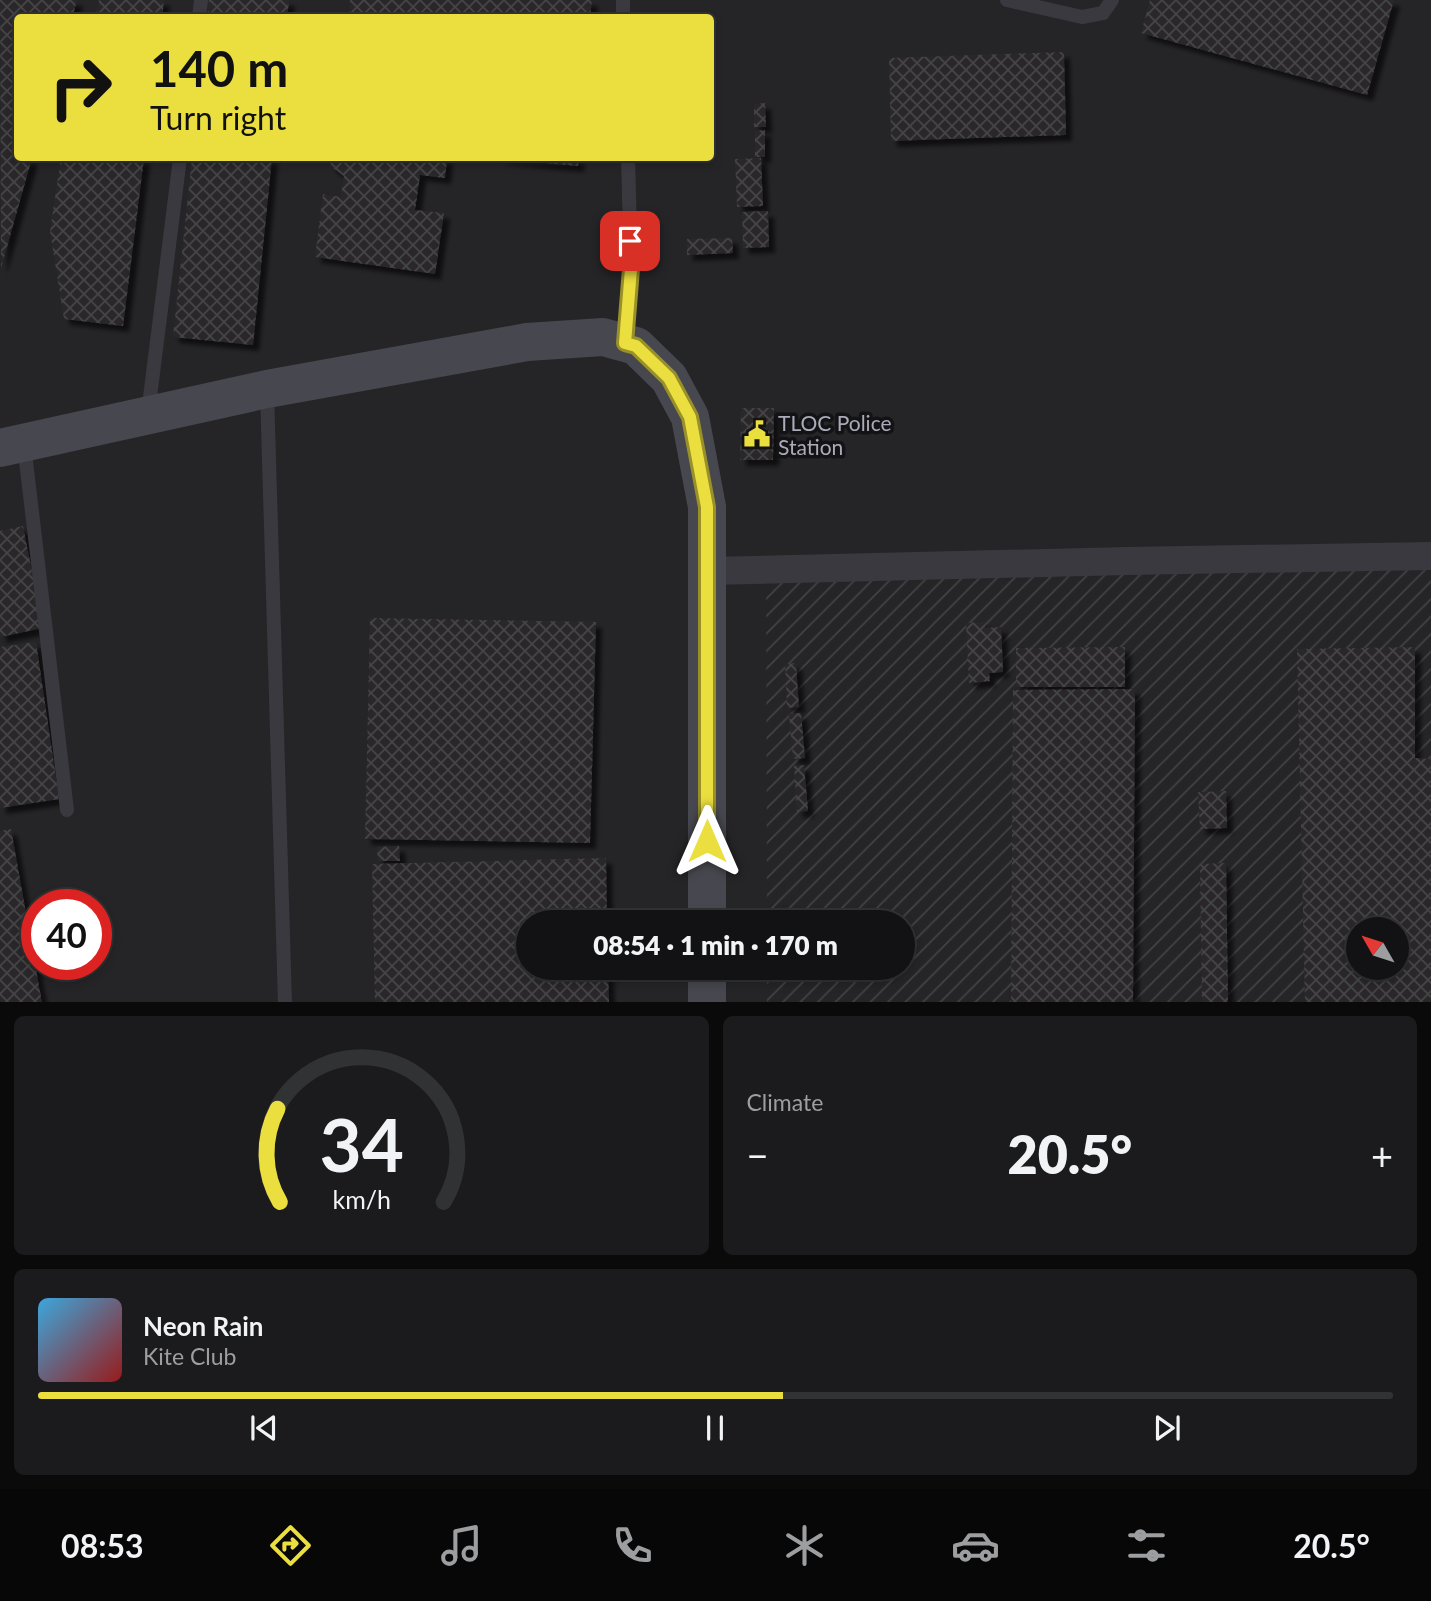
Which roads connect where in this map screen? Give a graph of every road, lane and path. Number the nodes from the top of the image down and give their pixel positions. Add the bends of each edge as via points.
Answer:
1 (1006, 0) edge
2 (1112, 0) edge
3 (180, 161) edge
4 (628, 161) edge
5 (625, 343) junction
6 (267, 389) junction
7 (148, 416) junction
8 (12, 445) edge
9 (1431, 556) edge
10 (708, 571) junction
11 (67, 810) dead end
12 (707, 910) edge
13 (707, 980) edge
14 (285, 1002) edge
15 (706, 1002) edge

1 - 2 lane via 1082,17 1103,13
3 - 7 lane
4 - 5 lane via 631,269
5 - 6 street via 603,337 527,342
5 - 10 street via 636,346 669,378 690,417 707,507
6 - 7 street
6 - 14 lane
7 - 8 street
8 - 11 lane
9 - 10 street
10 - 12 street
13 - 15 street

